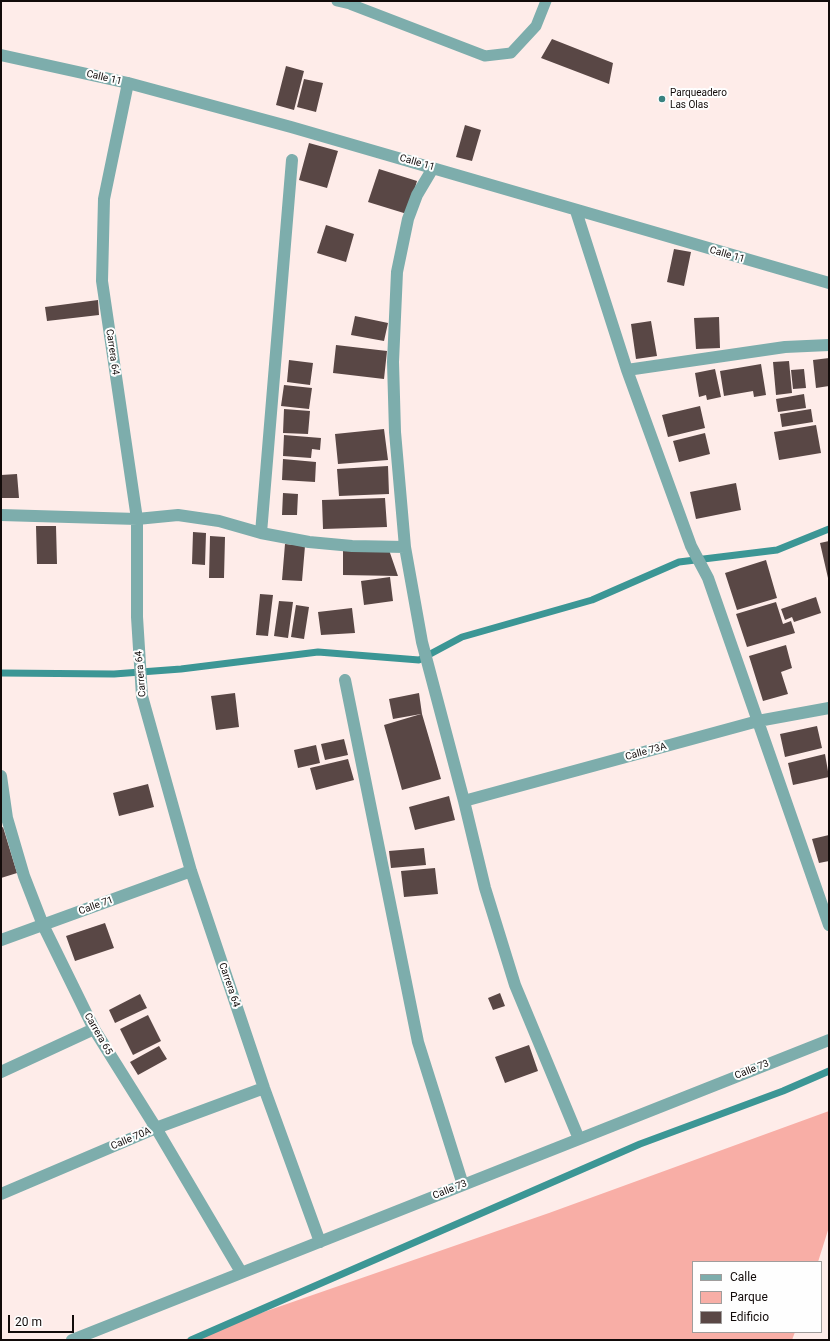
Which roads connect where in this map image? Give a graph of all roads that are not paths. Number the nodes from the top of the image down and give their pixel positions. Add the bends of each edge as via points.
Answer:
1 (337, 1) edge
2 (546, 1) edge
3 (351, 2) edge
4 (1, 55) edge
5 (128, 83) junction
6 (292, 160) dead end
7 (433, 168) junction
8 (576, 211) junction
9 (829, 284) edge
10 (829, 345) edge
11 (628, 370) junction
12 (1, 515) edge
13 (137, 518) junction
14 (261, 533) junction
15 (406, 547) junction
16 (345, 680) dead end
17 (829, 708) edge
18 (758, 721) junction
19 (1, 776) edge
20 (464, 801) junction
21 (191, 871) junction
22 (829, 925) edge
23 (43, 926) junction
24 (1, 940) edge
25 (94, 1029) junction
26 (829, 1040) edge
27 (1, 1072) edge
28 (264, 1088) junction
29 (156, 1128) junction
30 (579, 1139) junction
31 (463, 1185) junction
32 (1, 1194) edge
33 (320, 1242) junction
34 (241, 1272) junction
35 (72, 1340) edge

1 - 3 lane
2 - 3 lane via 536,26 511,53 485,56
4 - 5 street, Calle 11
5 - 7 street, Calle 11
5 - 13 street, Carrera 64 via 104,199 102,281
6 - 14 street
7 - 8 street, Calle 11
7 - 15 street via 417,196 408,219 398,272 393,362 395,432
8 - 9 street, Calle 11
8 - 11 street
10 - 11 street via 785,347
11 - 18 street via 691,546 708,578
12 - 13 street
13 - 14 street via 178,515 219,521
13 - 21 street, Carrera 64 via 137,618 142,696
14 - 15 street via 309,542
15 - 20 street via 422,642
16 - 31 street via 418,1042
17 - 18 street, Calle 73A
18 - 20 street, Calle 73A
18 - 22 street
19 - 23 street, Carrera 65 via 7,818 24,876
20 - 30 street via 485,888 515,985
21 - 23 street, Calle 71
21 - 28 street, Carrera 64
23 - 24 street, Calle 71
23 - 25 street, Carrera 65
25 - 27 street
25 - 29 street, Carrera 65
26 - 30 street, Calle 73
28 - 29 street, Calle 70A
28 - 33 street, Carrera 64
29 - 32 street, Calle 70A
29 - 34 street, Carrera 65
30 - 31 street, Calle 73
31 - 33 street, Calle 73
33 - 34 street, Calle 73
34 - 35 street, Calle 73

